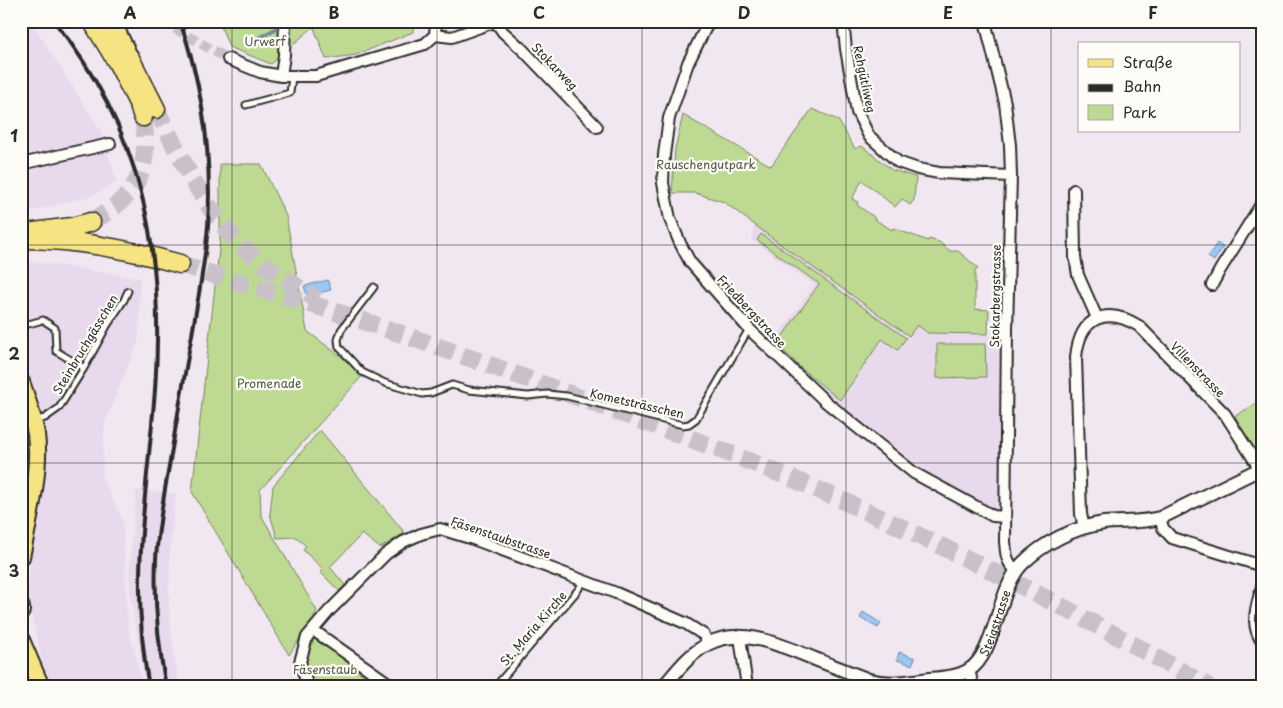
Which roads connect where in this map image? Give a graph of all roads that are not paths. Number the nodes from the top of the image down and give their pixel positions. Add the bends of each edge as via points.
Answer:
1 (112, 21) edge
2 (285, 21) edge
3 (436, 21) edge
4 (496, 21) edge
5 (709, 21) edge
6 (843, 21) edge
7 (985, 21) edge
8 (92, 22) edge
9 (435, 35) junction
10 (130, 58) joint
11 (228, 59) tunnel mouth
12 (280, 76) junction
13 (292, 77) junction
14 (246, 105) dead end
15 (597, 127) dead end
16 (110, 144) dead end
17 (21, 164) edge
18 (1011, 176) junction
19 (1074, 190) dead end
20 (1261, 205) edge
21 (91, 222) tunnel mouth
22 (23, 236) edge
23 (180, 264) tunnel mouth
24 (1212, 285) dead end
25 (374, 287) dead end
26 (128, 291) dead end
27 (1097, 318) junction
28 (21, 326) edge
29 (749, 329) junction
30 (84, 368) junction
31 (21, 382) edge
32 (33, 421) junction
33 (1261, 469) edge
34 (28, 474) edge
35 (1005, 518) junction
36 (1160, 518) junction
37 (1084, 528) junction
38 (21, 557) edge
39 (1262, 566) edge
40 (1016, 570) junction
41 (1262, 577) edge
42 (584, 580) junction
43 (310, 634) junction
44 (740, 637) junction
45 (21, 640) edge
46 (708, 644) junction
47 (1262, 646) edge
48 (969, 670) junction
49 (34, 682) edge
50 (308, 687) edge
51 (394, 687) edge
52 (495, 687) edge
53 (664, 687) edge
54 (746, 687) edge
55 (964, 687) edge

1 - 10 main road
2 - 12 street
3 - 9 street
4 - 9 street via 452,36
4 - 15 street, Stokarweg via 503,32
5 - 29 street, Friedbergstrasse via 688,63 670,118 663,183 670,219 690,262
6 - 18 street, Rehgütliweg via 857,112 869,136 898,162 918,169
7 - 18 street, Stokarbergstrasse via 1005,103
8 - 10 highway via 149,113
9 - 13 street via 417,47 316,76
11 - 12 street
12 - 13 street
13 - 14 lane via 290,93
16 - 17 street
18 - 35 street, Stokarbergstrasse
19 - 27 street via 1078,275
20 - 24 street
21 - 22 highway
22 - 23 highway via 91,244
25 - 29 lane, Kometsträsschen via 341,330 338,340 339,347 362,372 385,384 422,394 452,385 469,390 528,396 567,396 686,425 696,420
26 - 30 lane, Steinbruchgässchen
27 - 33 street, Villenstrasse via 1116,316 1139,326 1225,414
27 - 37 street via 1080,336 1076,357
28 - 30 lane via 43,320 56,328 56,351
29 - 35 street, Friedbergstrasse via 826,402 914,473 993,516
30 - 32 lane, Steinbruchgässchen via 59,408 45,418
31 - 32 main road
32 - 34 main road via 37,450
33 - 36 street, Steigstrasse
34 - 38 main road
35 - 40 street, Stokarbergstrasse via 1006,558
36 - 37 street, Steigstrasse
36 - 39 street via 1163,528 1172,538
37 - 40 street, Steigstrasse via 1044,547
40 - 48 street, Steigstrasse via 1005,591 986,649
41 - 47 lane via 1251,622 1255,637
42 - 43 street, Fäsenstaubstrasse via 474,539 440,530 421,534 386,554
42 - 46 street, Fäsenstaubstrasse via 685,622 704,635
42 - 52 lane, St. Maria Kirche
43 - 50 street via 300,662
43 - 51 street
44 - 46 street, Steigstrasse
44 - 48 street, Steigstrasse via 769,641 883,684 943,678
44 - 54 street
45 - 49 main road
46 - 53 street, Steigstrasse via 688,659
48 - 55 street via 972,682

